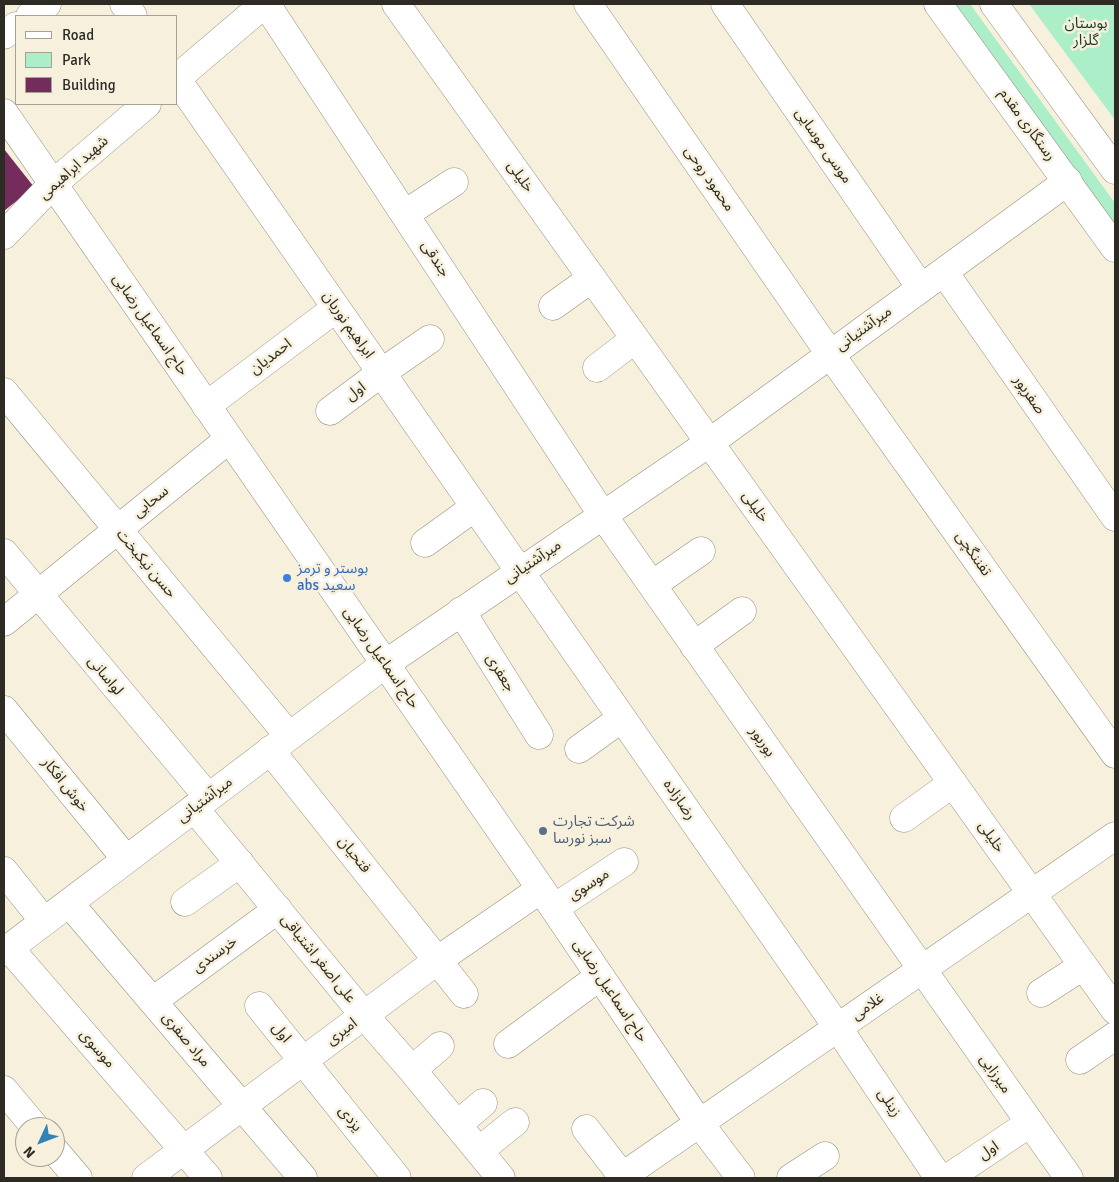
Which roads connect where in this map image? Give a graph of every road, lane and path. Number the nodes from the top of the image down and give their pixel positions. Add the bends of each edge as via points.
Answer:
1 (47, 4) edge
2 (124, 4) edge
3 (265, 4) edge
4 (396, 4) edge
5 (588, 4) edge
6 (725, 4) edge
7 (938, 4) edge
8 (994, 4) edge
9 (31, 15) edge
10 (132, 15) edge
11 (15, 27) edge
12 (4, 35) edge
13 (178, 77) edge
14 (178, 82) edge
15 (146, 105) edge
16 (4, 112) edge
17 (1115, 170) edge
18 (1068, 181) junction
19 (454, 182) dead end
20 (53, 184) junction
21 (405, 214) junction
22 (4, 235) edge
23 (1115, 248) edge
24 (944, 272) junction
25 (592, 278) junction
26 (921, 288) junction
27 (553, 306) dead end
28 (336, 308) junction
29 (430, 339) dead end
30 (635, 339) junction
31 (830, 354) junction
32 (597, 368) dead end
33 (381, 373) junction
34 (4, 392) edge
35 (206, 406) junction
36 (330, 411) dead end
37 (229, 439) junction
38 (709, 442) junction
39 (475, 507) junction
40 (602, 514) junction
41 (1115, 517) edge
42 (118, 530) junction
43 (425, 543) dead end
44 (701, 551) dead end
45 (4, 553) edge
46 (520, 571) junction
47 (652, 585) junction
48 (37, 594) junction
49 (461, 611) junction
50 (742, 611) dead end
51 (4, 622) edge
52 (694, 646) junction
53 (385, 664) junction
54 (4, 710) edge
55 (622, 718) junction
56 (539, 735) dead end
57 (280, 743) junction
58 (579, 749) dead end
59 (1115, 754) edge
60 (952, 783) junction
61 (201, 802) junction
62 (904, 818) dead end
63 (1115, 836) edge
64 (126, 860) junction
65 (624, 862) dead end
66 (240, 863) junction
67 (4, 871) edge
68 (1032, 894) junction
69 (547, 898) junction
70 (185, 902) dead end
71 (69, 903) junction
72 (278, 909) junction
73 (44, 921) junction
74 (7, 950) edge
75 (438, 960) junction
76 (1083, 966) junction
77 (922, 970) junction
78 (600, 976) junction
79 (1041, 993) dead end
80 (464, 994) dead end
81 (153, 1001) junction
82 (260, 1006) dead end
83 (1115, 1010) edge
84 (364, 1015) junction
85 (838, 1028) junction
86 (1115, 1036) edge
87 (508, 1044) dead end
88 (440, 1046) dead end
89 (1080, 1060) dead end
90 (303, 1061) junction
91 (412, 1070) junction
92 (4, 1090) edge
93 (483, 1103) dead end
94 (242, 1106) junction
95 (27, 1117) edge
96 (515, 1122) dead end
97 (1030, 1123) junction
98 (457, 1124) junction
99 (700, 1124) junction
100 (586, 1129) dead end
101 (184, 1150) junction
102 (479, 1151) junction
103 (825, 1156) dead end
104 (65, 1163) edge
105 (78, 1178) edge
106 (146, 1178) edge
107 (208, 1178) edge
108 (303, 1178) edge
109 (397, 1178) edge
110 (501, 1178) edge
111 (622, 1178) edge
112 (741, 1178) edge
113 (792, 1178) edge
114 (939, 1178) edge
115 (948, 1178) edge
116 (1069, 1178) edge

1 - 9 street
2 - 10 street
3 - 13 street
3 - 21 street, جندقی
4 - 25 street, خلیلی
5 - 31 street, محمود روحی
6 - 26 street, موسی موسایی
7 - 18 street, رستگاری مقدم
8 - 17 street
11 - 12 street
14 - 28 street, ابراهیم نوریان
15 - 20 street, شهید ابراهیمی
16 - 20 street, حاج اسماعیل رضایی
18 - 23 street, رستگاری مقدم
18 - 24 street, میرآشتیانی
19 - 21 street
20 - 22 street, شهید ابراهیمی
20 - 35 street, حاج اسماعیل رضایی
21 - 40 street, جندقی
24 - 26 street, میرآشتیانی
24 - 41 street, صفرپور
25 - 27 street
25 - 30 street, خلیلی
26 - 31 street, میرآشتیانی
28 - 33 street, ابراهیم نوریان
28 - 35 street, احمدیان
29 - 33 street, اول
30 - 32 street
30 - 38 street, خلیلی
31 - 38 street, میرآشتیانی
31 - 59 street, تفننگچی
33 - 36 street, اول
33 - 39 street, ابراهیم نوریان
34 - 42 street, حسن نیکبخت
35 - 37 street, حاج اسماعیل رضایی
37 - 42 street, سحابی
37 - 53 street, حاج اسماعیل رضایی
38 - 40 street, میرآشتیانی
38 - 60 street, خلیلی
39 - 43 street
39 - 46 street, ابراهیم نوریان
40 - 46 street, میرآشتیانی
40 - 47 street, بوربور
42 - 48 street, سحابی
42 - 57 street, حسن نیکبخت
44 - 47 street
45 - 48 street, لواسانی
46 - 49 street, میرآشتیانی
46 - 55 street, رضازاده
47 - 52 street, بوربور
48 - 51 street, سحابی
48 - 61 street, لواسانی
49 - 53 street, میرآشتیانی
49 - 56 street, جعفری
50 - 52 street
52 - 77 street, بوربور
53 - 57 street, میرآشتیانی
53 - 69 street, حاج اسماعیل رضایی
54 - 64 street, خوش افکار
55 - 58 street
55 - 85 street, رضازاده
57 - 61 street, میرآشتیانی
57 - 75 street, فتحیان
60 - 62 street
60 - 68 street, خلیلی
61 - 64 street, میرآشتیانی
61 - 66 street, علی اصغر اشتیاقی
63 - 68 street, غلامی
64 - 71 street, میرآشتیانی
65 - 69 street, موسوی
66 - 70 street
66 - 72 street, علی اصغر اشتیاقی
67 - 73 street
68 - 76 street, خلیلی
68 - 77 street, غلامی
69 - 75 street, امیری
69 - 78 street, حاج اسماعیل رضایی
71 - 73 street, میرآشتیانی
71 - 81 street, مراد صفری
72 - 81 street, خرسندی
72 - 84 street, علی اصغر اشتیاقی
73 - 74 street, میرآشتیانی
74 - 101 street, موسوی
75 - 80 street, فتحیان
75 - 84 street, امیری
76 - 79 street
76 - 83 street, خلیلی
77 - 85 street, غلامی
77 - 97 street, میرزایی
78 - 87 street
78 - 99 street, حاج اسماعیل رضایی
81 - 94 street, مراد صفری
82 - 90 street, اول
84 - 90 street, امیری
84 - 91 street, علی اصغر اشتیاقی
85 - 99 street, غلامی
85 - 114 street, زینلی
86 - 89 street
88 - 91 street
90 - 94 street, امیری
90 - 109 street, یزدی
91 - 98 street, علی اصغر اشتیاقی
92 - 95 street
93 - 98 street
94 - 101 street, امیری
94 - 108 street, مراد صفری
96 - 102 street
97 - 115 street, اول
97 - 116 street, میرزایی
98 - 102 street, علی اصغر اشتیاقی
99 - 111 street, غلامی
99 - 112 street, حاج اسماعیل رضایی
100 - 111 street
101 - 106 street, امیری
101 - 107 street, موسوی
102 - 110 street, علی اصغر اشتیاقی
103 - 113 street
104 - 105 street

